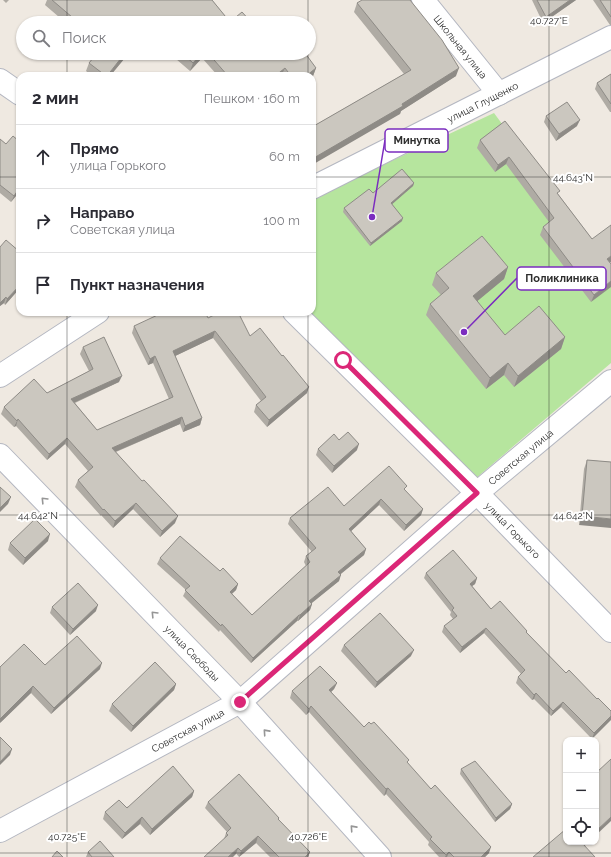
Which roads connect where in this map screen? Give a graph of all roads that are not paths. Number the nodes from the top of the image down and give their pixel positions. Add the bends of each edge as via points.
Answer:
1 (423, 0) edge
2 (611, 37) edge
3 (0, 80) edge
4 (16, 91) edge
5 (499, 94) junction
6 (316, 186) edge
7 (92, 316) edge
8 (298, 316) edge
9 (0, 376) edge
10 (611, 381) edge
11 (0, 455) edge
12 (477, 493) junction
13 (611, 631) edge
14 (240, 702) junction
15 (0, 832) edge
16 (380, 857) edge

1 - 5 street, Школьная улица
2 - 5 street, улица Глущенко
3 - 4 street
5 - 6 street, улица Глущенко
7 - 9 street
8 - 12 street, улица Горького
10 - 12 street, Советская улица
14 -> 11 street, улица Свободы
12 - 13 street, улица Горького
12 - 14 street, Советская улица
14 - 15 street, Советская улица
16 -> 14 street, улица Свободы

